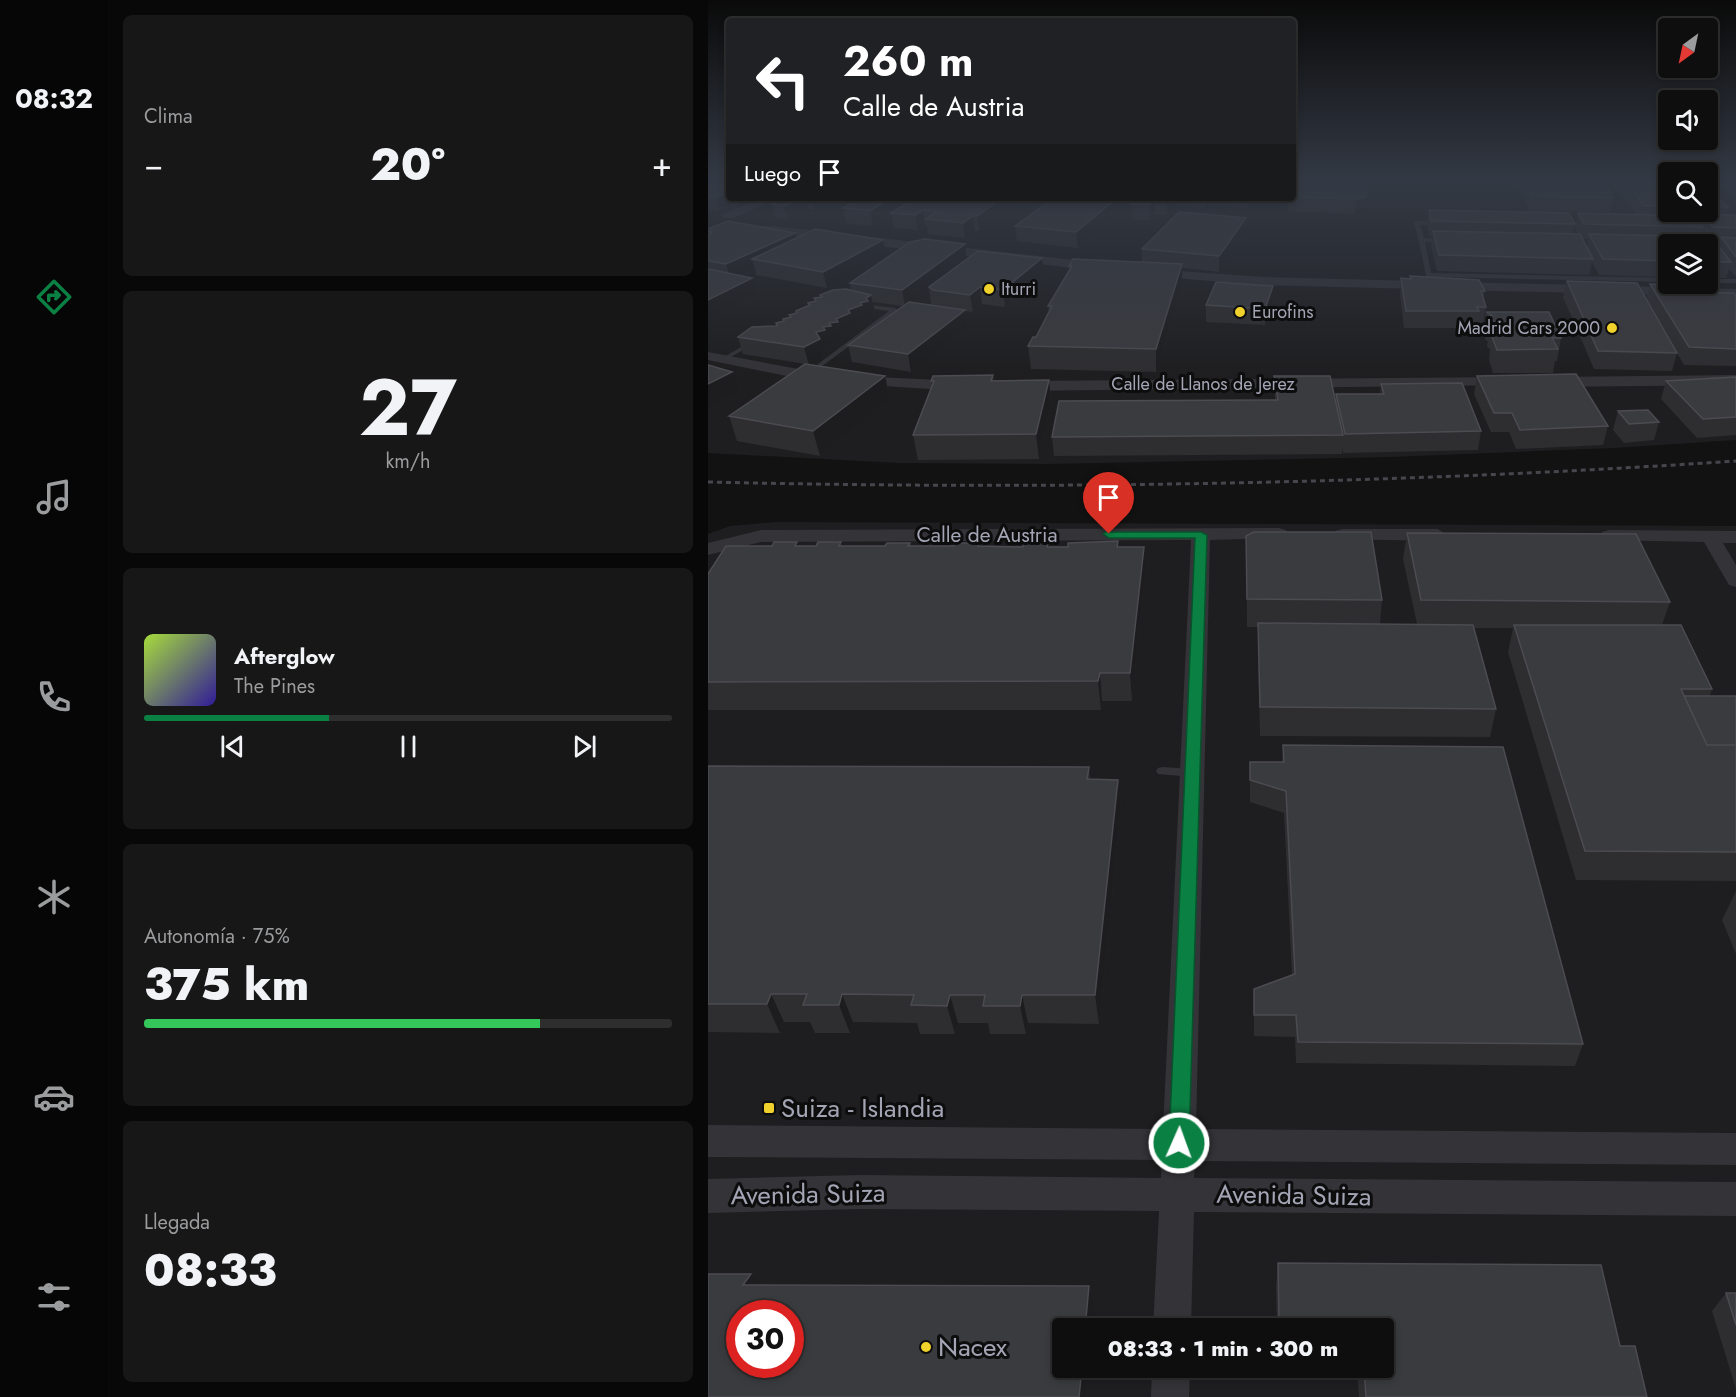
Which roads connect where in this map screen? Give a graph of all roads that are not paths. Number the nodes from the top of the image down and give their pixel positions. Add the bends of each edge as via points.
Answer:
1 (882, 244) edge
2 (1423, 244) edge
3 (1114, 268) edge
4 (1136, 271) edge
5 (1430, 280) junction
6 (1658, 280) edge
7 (1718, 281) edge
8 (1736, 281) edge
9 (1736, 293) edge
10 (853, 305) edge
11 (763, 337) edge
12 (715, 358) edge
13 (806, 376) junction
14 (1736, 380) edge
15 (972, 386) edge
16 (1006, 386) edge
17 (1295, 534) edge
18 (1201, 535) junction
19 (1318, 535) edge
20 (1459, 535) edge
21 (1587, 536) edge
22 (1710, 537) junction
23 (1736, 537) edge
24 (708, 549) edge
25 (1736, 581) edge
26 (1162, 771) dead end
27 (1192, 773) junction
28 (708, 1141) edge
29 (1179, 1143) junction
30 (1736, 1149) edge
31 (1177, 1193) junction
32 (708, 1196) edge
33 (1736, 1199) edge
34 (1172, 1318) edge
35 (1171, 1378) edge
36 (1170, 1397) edge

1 - 3 street
2 - 5 lane
4 - 5 street via 1263,281
5 - 6 lane
5 - 9 street
7 - 8 lane
10 - 13 lane via 895,310
11 - 12 lane
12 - 13 street
13 - 15 street
14 - 16 street, Calle de Llanos de Jerez
17 - 18 street, Calle de Austria
18 - 24 street, Calle de Austria via 761,536
18 - 27 street
19 - 20 street
21 - 22 street
22 - 23 street
22 - 25 street
26 - 27 lane
27 - 29 street
28 - 29 street
29 - 30 street
29 - 31 street
31 - 32 street, Avenida Suiza via 860,1192
31 - 33 street, Avenida Suiza
31 - 34 street
35 - 36 street

